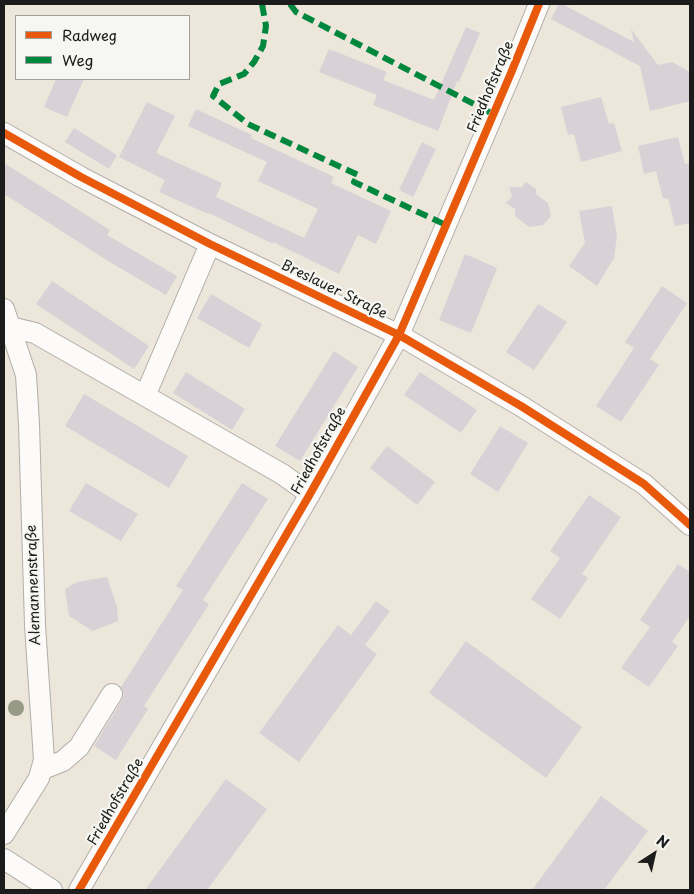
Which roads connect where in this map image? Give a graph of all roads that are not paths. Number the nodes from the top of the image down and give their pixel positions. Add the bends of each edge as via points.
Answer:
1 (539, 4) edge
2 (4, 133) edge
3 (210, 244) junction
4 (7, 318) edge
5 (399, 335) junction
6 (145, 396) junction
7 (310, 494) junction
8 (690, 525) edge
9 (112, 694) dead end
10 (43, 769) junction
11 (4, 834) edge
12 (4, 859) edge
13 (52, 890) edge
14 (79, 890) edge

1 - 5 street, Friedhofstraße
2 - 3 street, Breslauer Straße
3 - 5 street, Breslauer Straße
3 - 6 street
4 - 6 street, Alemannenstraße
4 - 10 street, Alemannenstraße via 26,375
5 - 7 street, Friedhofstraße
5 - 8 street, Breslauer Straße via 522,406 644,484
6 - 7 street, Friedhofstraße via 282,474
7 - 14 street, Friedhofstraße
9 - 10 street via 79,747 63,761
10 - 11 street, Alemannenstraße
12 - 13 street

